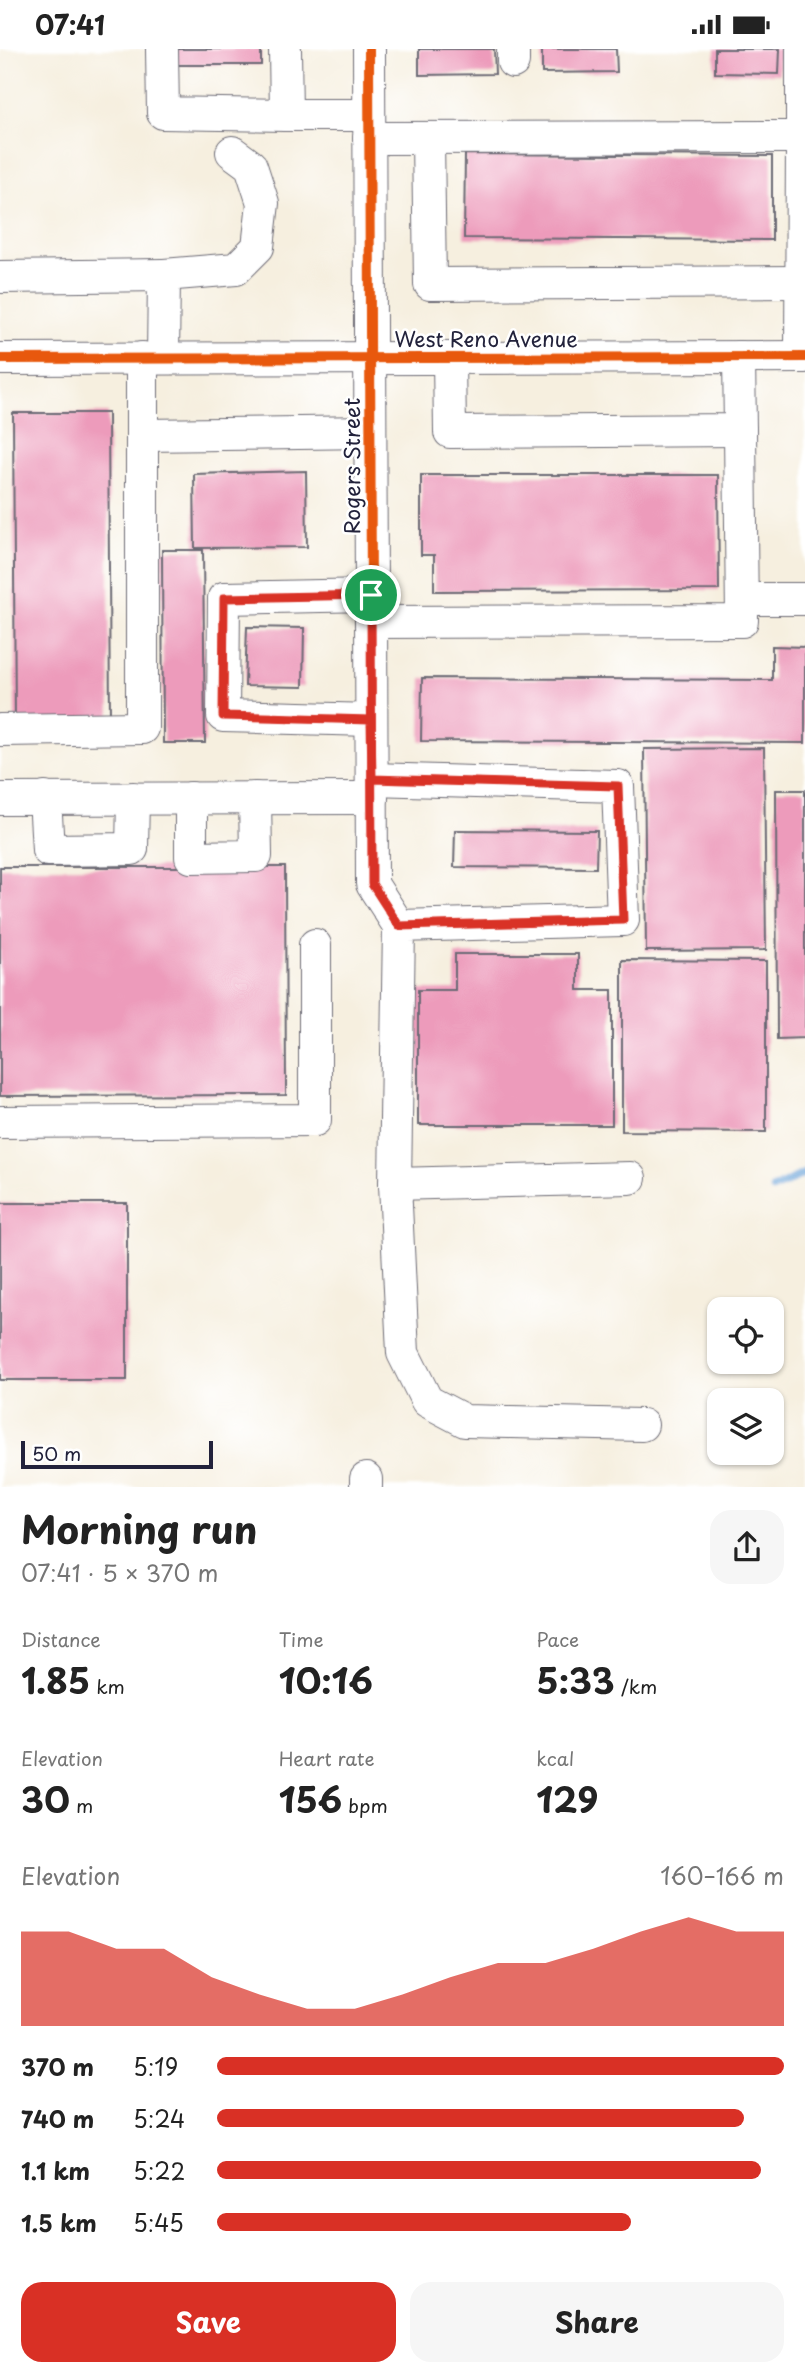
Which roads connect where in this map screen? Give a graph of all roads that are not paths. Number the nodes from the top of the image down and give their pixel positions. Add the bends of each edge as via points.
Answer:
1 (162, 49) edge
2 (285, 49) edge
3 (369, 49) edge
4 (802, 49) edge
5 (286, 115) junction
6 (369, 127) junction
7 (802, 137) junction
8 (428, 138) junction
9 (232, 152) dead end
10 (164, 275) junction
11 (0, 277) edge
12 (803, 295) edge
13 (739, 357) junction
14 (803, 357) edge
15 (152, 358) junction
16 (370, 358) junction
17 (449, 358) junction
18 (0, 359) edge
19 (740, 429) junction
20 (370, 432) junction
21 (142, 435) junction
22 (742, 599) junction
23 (805, 599) edge
24 (371, 609) junction
25 (371, 720) junction
26 (0, 730) edge
27 (372, 788) junction
28 (45, 798) junction
29 (133, 798) junction
30 (191, 798) junction
31 (256, 798) junction
32 (0, 799) edge
33 (399, 926) junction
34 (315, 945) dead end
35 (0, 1122) edge
36 (630, 1178) dead end
37 (395, 1184) junction
38 (642, 1425) dead end

1 - 5 street via 163,113
2 - 5 street
3 - 6 street, Rogers Street
4 - 7 street
5 - 6 street
6 - 8 street
6 - 16 street, Rogers Street
7 - 8 street
7 - 12 street
8 - 12 street via 430,284
9 - 10 street via 251,166 263,203 258,247 236,269
10 - 11 street
10 - 15 street
12 - 14 street
13 - 14 street, West Reno Avenue
13 - 17 street, West Reno Avenue
13 - 19 street
15 - 16 street, West Reno Avenue
15 - 18 street, West Reno Avenue
15 - 21 street
16 - 17 street, West Reno Avenue
16 - 20 street, Rogers Street
17 - 19 street via 450,432
19 - 22 street
20 - 21 street
20 - 24 street, Rogers Street
21 - 26 street via 142,728
22 - 23 street
22 - 24 street via 742,621
24 - 25 street, Rogers Street
24 - 25 street via 224,598 223,716
25 - 27 street, Rogers Street
27 - 31 street
27 - 33 street, Rogers Street via 372,884
27 - 33 street via 618,786 623,920
28 - 29 street
28 - 29 street via 48,850 132,849
28 - 32 street
29 - 30 street
30 - 31 street
30 - 31 street via 191,857 257,856
33 - 37 street
34 - 35 street via 315,1120
36 - 37 street
37 - 38 street via 403,1353 427,1401 465,1421

